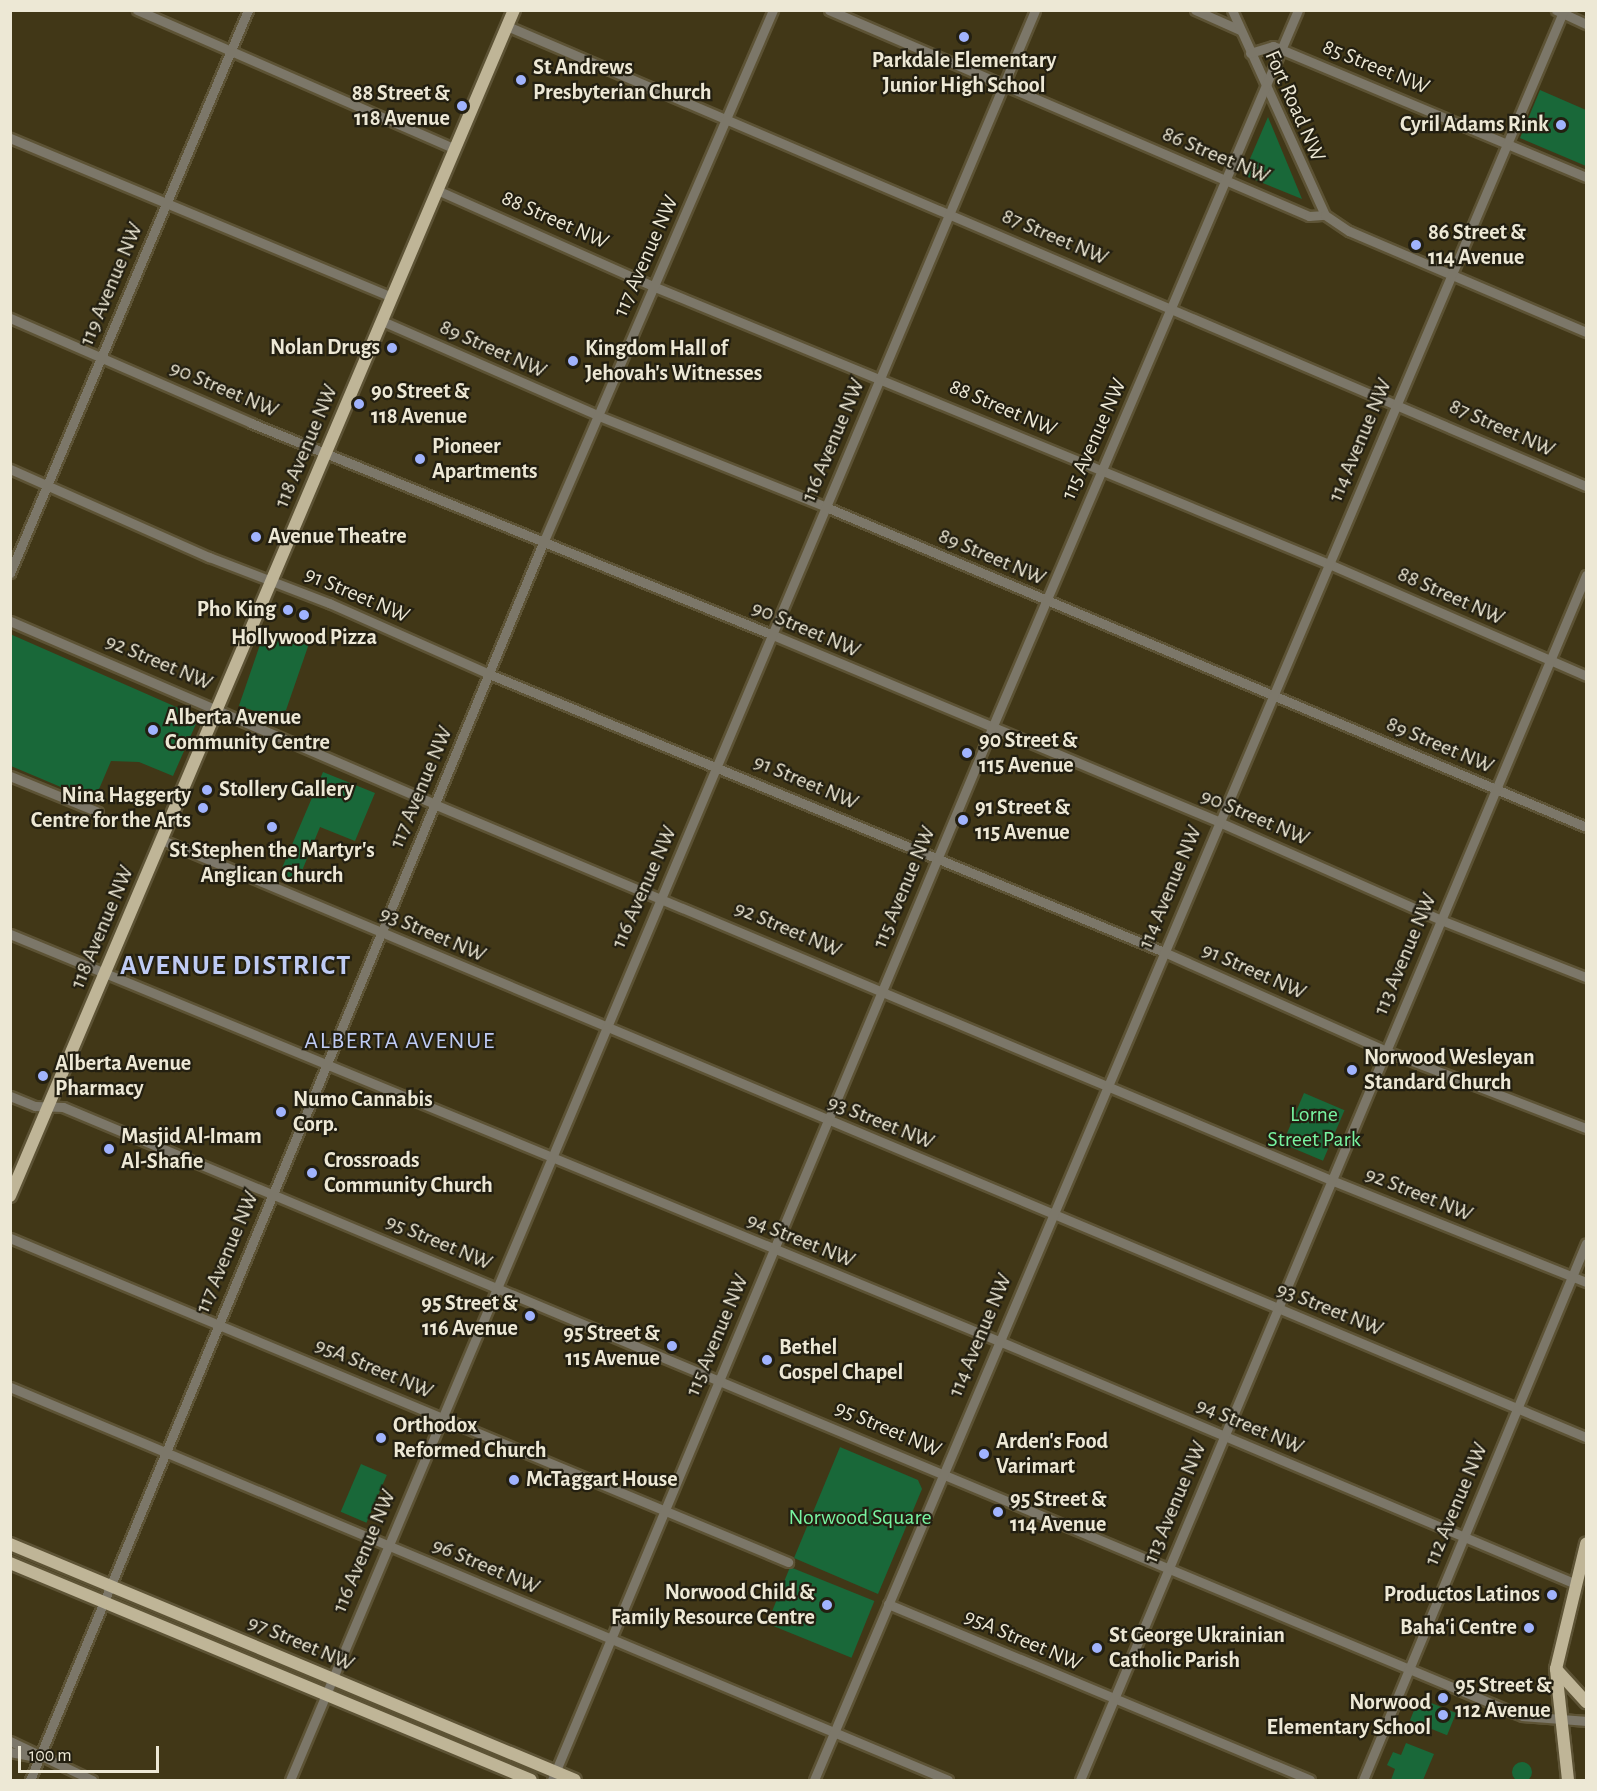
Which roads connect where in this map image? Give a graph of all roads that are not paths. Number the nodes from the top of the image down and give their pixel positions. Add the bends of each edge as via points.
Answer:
1 (137, 10) edge
2 (248, 10) edge
3 (514, 10) edge
4 (773, 10) edge
5 (829, 10) edge
6 (1035, 10) edge
7 (1195, 10) edge
8 (1232, 10) edge
9 (1298, 10) edge
10 (1561, 12) edge
11 (1587, 24) edge
12 (507, 26) junction
13 (1240, 30) junction
14 (231, 50) junction
15 (1282, 50) junction
16 (1250, 53) junction
17 (1002, 86) junction
18 (1265, 88) junction
19 (725, 119) junction
20 (10, 138) edge
21 (1508, 143) junction
22 (455, 149) junction
23 (1587, 177) edge
24 (1226, 180) junction
25 (437, 190) junction
26 (166, 203) junction
27 (950, 214) junction
28 (1325, 216) junction
29 (1452, 274) junction
30 (655, 287) junction
31 (392, 297) junction
32 (1172, 308) junction
33 (10, 318) edge
34 (382, 321) junction
35 (1587, 332) edge
36 (101, 356) junction
37 (881, 378) junction
38 (1397, 403) junction
39 (599, 416) junction
40 (327, 452) junction
41 (10, 469) edge
42 (1102, 470) junction
43 (47, 485) junction
44 (1587, 486) edge
45 (826, 507) junction
46 (543, 543) junction
47 (1329, 564) junction
48 (10, 573) edge
49 (1587, 575) edge
50 (272, 581) junction
51 (1046, 601) junction
52 (10, 621) edge
53 (773, 635) junction
54 (1550, 661) junction
55 (489, 674) junction
56 (1587, 676) edge
57 (1274, 694) junction
58 (218, 708) junction
59 (992, 728) junction
60 (718, 765) junction
61 (10, 776) edge
62 (1496, 790) junction
63 (434, 804) junction
64 (98, 812) dead end
65 (1219, 822) junction
66 (1587, 826) edge
67 (162, 840) junction
68 (937, 859) junction
69 (659, 897) junction
70 (1441, 920) junction
71 (381, 933) junction
72 (10, 934) edge
73 (1164, 952) junction
74 (105, 973) junction
75 (1587, 977) edge
76 (882, 990) junction
77 (604, 1027) junction
78 (1386, 1051) junction
79 (327, 1064) junction
80 (1108, 1084) junction
81 (10, 1096) edge
82 (50, 1104) junction
83 (828, 1121) junction
84 (1587, 1128) edge
85 (550, 1157) junction
86 (1331, 1180) junction
87 (272, 1194) junction
88 (10, 1196) edge
89 (1053, 1213) junction
90 (10, 1238) edge
91 (1587, 1243) edge
92 (774, 1250) junction
93 (1573, 1276) junction
94 (1587, 1282) edge
95 (495, 1287) junction
96 (1277, 1309) junction
97 (218, 1324) junction
98 (999, 1341) junction
99 (719, 1380) junction
100 (10, 1387) edge
101 (1518, 1406) junction
102 (441, 1417) junction
103 (1223, 1437) junction
104 (1587, 1437) edge
105 (165, 1451) junction
106 (943, 1474) junction
107 (665, 1510) junction
108 (1464, 1535) junction
109 (10, 1544) edge
110 (1587, 1544) edge
111 (387, 1546) junction
112 (788, 1562) dead end
113 (10, 1563) edge
114 (1167, 1571) junction
115 (1576, 1584) junction
116 (109, 1586) junction
117 (102, 1602) junction
118 (888, 1604) junction
119 (611, 1640) junction
120 (1409, 1669) junction
121 (1556, 1669) junction
122 (332, 1678) junction
123 (325, 1695) junction
124 (1114, 1700) junction
125 (1587, 1702) edge
126 (1562, 1719) junction
127 (1587, 1721) edge
128 (835, 1731) junction
129 (10, 1742) edge
130 (10, 1752) edge
131 (40, 1758) junction
132 (554, 1777) edge
133 (30, 1780) edge
134 (92, 1780) edge
135 (290, 1780) edge
136 (531, 1780) edge
137 (575, 1780) edge
138 (814, 1780) edge
139 (948, 1780) edge
140 (1080, 1780) edge
141 (1310, 1780) edge
142 (1363, 1780) edge
143 (1568, 1780) edge

1 - 14 street
2 - 14 street, 119 Avenue NW
3 - 12 main road, 118 Avenue NW
4 - 19 street, 117 Avenue NW
5 - 17 street, 86 Street NW
6 - 17 street, 116 Avenue NW
7 - 13 street
8 - 13 street, Fort Road NW
9 - 15 street, 115 Avenue NW
10 - 11 street
10 - 21 street, 114 Avenue NW
12 - 19 street, 87 Street NW
12 - 22 main road, 118 Avenue NW
13 - 16 street, Fort Road NW
14 - 22 street
14 - 26 street, 119 Avenue NW
15 - 16 street, 85 Street NW via 1267,45
15 - 18 street, 115 Avenue NW
15 - 21 street, 85 Street NW
16 - 18 street, Fort Road NW
17 - 24 street, 86 Street NW
17 - 27 street, 116 Avenue NW
18 - 24 street, 115 Avenue NW
18 - 28 street, Fort Road NW
19 - 27 street, 87 Street NW
19 - 30 street, 117 Avenue NW
20 - 26 street
21 - 23 street, 85 Street NW
21 - 29 street, 114 Avenue NW
22 - 25 main road, 118 Avenue NW
24 - 28 street, 86 Street NW via 1309,216
24 - 32 street, 115 Avenue NW
25 - 30 street, 88 Street NW
25 - 31 main road, 118 Avenue NW
26 - 31 street
26 - 36 street, 119 Avenue NW
27 - 32 street, 87 Street NW
27 - 37 street, 116 Avenue NW
28 - 29 street, 86 Street NW via 1349,231
29 - 35 street, 86 Street NW
29 - 38 street, 114 Avenue NW
30 - 37 street, 88 Street NW
30 - 39 street, 117 Avenue NW
31 - 34 main road, 118 Avenue NW
32 - 38 street, 87 Street NW
32 - 42 street, 115 Avenue NW
33 - 36 street, 90 Street NW
34 - 39 street, 89 Street NW
34 - 40 main road, 118 Avenue NW
36 - 40 street, 90 Street NW
36 - 43 street, 119 Avenue NW
37 - 42 street, 88 Street NW
37 - 45 street, 116 Avenue NW
38 - 44 street, 87 Street NW
38 - 47 street, 114 Avenue NW
39 - 45 street, 89 Street NW
39 - 46 street, 117 Avenue NW
40 - 46 street, 90 Street NW
40 - 50 main road, 118 Avenue NW
41 - 43 street, 91 Street NW
42 - 47 street, 88 Street NW
42 - 51 street, 115 Avenue NW
43 - 48 street, 119 Avenue NW
43 - 50 street, 91 Street NW
45 - 51 street, 89 Street NW
45 - 53 street, 116 Avenue NW
46 - 53 street, 90 Street NW
46 - 55 street, 117 Avenue NW
47 - 54 street, 88 Street NW
47 - 57 street, 114 Avenue NW
49 - 54 street, 113 Avenue NW
50 - 55 street, 91 Street NW
50 - 58 main road, 118 Avenue NW
51 - 57 street, 89 Street NW
51 - 59 street, 115 Avenue NW
52 - 58 street, 92 Street NW
53 - 59 street, 90 Street NW
53 - 60 street, 116 Avenue NW
54 - 56 street, 88 Street NW
54 - 62 street, 113 Avenue NW
55 - 60 street, 91 Street NW
55 - 63 street, 117 Avenue NW
57 - 62 street, 89 Street NW
57 - 65 street, 114 Avenue NW
58 - 63 street, 92 Street NW
58 - 67 main road, 118 Avenue NW
59 - 65 street, 90 Street NW
59 - 68 street, 115 Avenue NW
60 - 68 street, 91 Street NW
60 - 69 street, 116 Avenue NW
61 - 64 street
62 - 66 street, 89 Street NW
62 - 70 street, 113 Avenue NW
63 - 69 street, 92 Street NW
63 - 71 street, 117 Avenue NW
65 - 70 street, 90 Street NW
65 - 73 street, 114 Avenue NW
67 - 71 street, 93 Street NW
67 - 74 main road, 118 Avenue NW
68 - 73 street, 91 Street NW
68 - 76 street, 115 Avenue NW
69 - 76 street, 92 Street NW
69 - 77 street, 116 Avenue NW
70 - 75 street, 90 Street NW
70 - 78 street, 113 Avenue NW
71 - 77 street, 93 Street NW
71 - 79 street, 117 Avenue NW
72 - 74 street, 94 Street NW
73 - 78 street, 91 Street NW
73 - 80 street, 114 Avenue NW
74 - 79 street, 94 Street NW
74 - 82 main road, 118 Avenue NW
76 - 80 street, 92 Street NW
76 - 83 street, 115 Avenue NW
77 - 83 street, 93 Street NW
77 - 85 street, 116 Avenue NW
78 - 84 street, 91 Street NW
78 - 86 street, 113 Avenue NW
79 - 85 street, 94 Street NW
79 - 87 street, 117 Avenue NW
80 - 86 street, 92 Street NW
80 - 89 street, 114 Avenue NW
81 - 82 street, 95 Street NW via 34,1106
82 - 87 street, 95 Street NW
82 - 88 main road, 118 Avenue NW
83 - 89 street, 93 Street NW
83 - 92 street, 115 Avenue NW
85 - 92 street, 94 Street NW
85 - 95 street, 116 Avenue NW
86 - 93 street, 92 Street NW
86 - 96 street, 113 Avenue NW
87 - 95 street, 95 Street NW
87 - 97 street, 117 Avenue NW
89 - 96 street, 93 Street NW
89 - 98 street, 114 Avenue NW
90 - 97 street, 95A Street NW
91 - 93 street, 112 Avenue NW
92 - 98 street, 94 Street NW
92 - 99 street, 115 Avenue NW
93 - 94 street, 92 Street NW
93 - 101 street, 112 Avenue NW
95 - 99 street, 95 Street NW
95 - 102 street, 116 Avenue NW
96 - 101 street, 93 Street NW
96 - 103 street, 113 Avenue NW
97 - 102 street, 95A Street NW
97 - 105 street, 117 Avenue NW
98 - 103 street, 94 Street NW
98 - 106 street, 114 Avenue NW
99 - 106 street, 95 Street NW
99 - 107 street, 115 Avenue NW
100 - 105 street, 96 Street NW
101 - 104 street, 93 Street NW
101 - 108 street, 112 Avenue NW
102 - 107 street, 95A Street NW
102 - 111 street, 116 Avenue NW
103 - 108 street, 94 Street NW
103 - 114 street, 113 Avenue NW
105 - 111 street, 96 Street NW
105 - 116 street, 117 Avenue NW
106 - 114 street, 95 Street NW
106 - 118 street, 114 Avenue NW
107 - 112 street, 95A Street NW
107 - 119 street, 115 Avenue NW
108 - 115 street, 94 Street NW
108 - 120 street, 112 Avenue NW
109 - 116 main road, 97 Street NW
110 - 115 main road
111 - 119 street, 96 Street NW
111 - 122 street, 116 Avenue NW
113 - 117 main road, 97 Street NW
114 - 120 street, 95 Street NW
114 - 124 street, 113 Avenue NW
115 - 121 main road
116 - 117 street, 117 Avenue NW
116 - 122 main road, 97 Street NW
117 - 123 main road, 97 Street NW
117 - 131 street, 117 Avenue NW
118 - 124 street, 95A Street NW
118 - 128 street, 114 Avenue NW
119 - 128 street, 96 Street NW
119 - 132 street, 115 Avenue NW
120 - 126 street, 95 Street NW via 1523,1716
120 - 142 street, 112 Avenue NW
121 - 125 main road
121 - 126 main road
122 - 123 street, 116 Avenue NW
122 - 132 main road, 97 Street NW
123 - 135 street, 116 Avenue NW
123 - 136 main road, 97 Street NW
124 - 140 street, 113 Avenue NW
124 - 141 street, 95A Street NW
126 - 127 street, 95 Street NW
126 - 143 main road
128 - 138 street, 114 Avenue NW
128 - 139 street, 96 Street NW
129 - 131 street
130 - 131 street
131 - 133 street, 117 Avenue NW
131 - 134 street
132 - 137 main road, 97 Street NW

